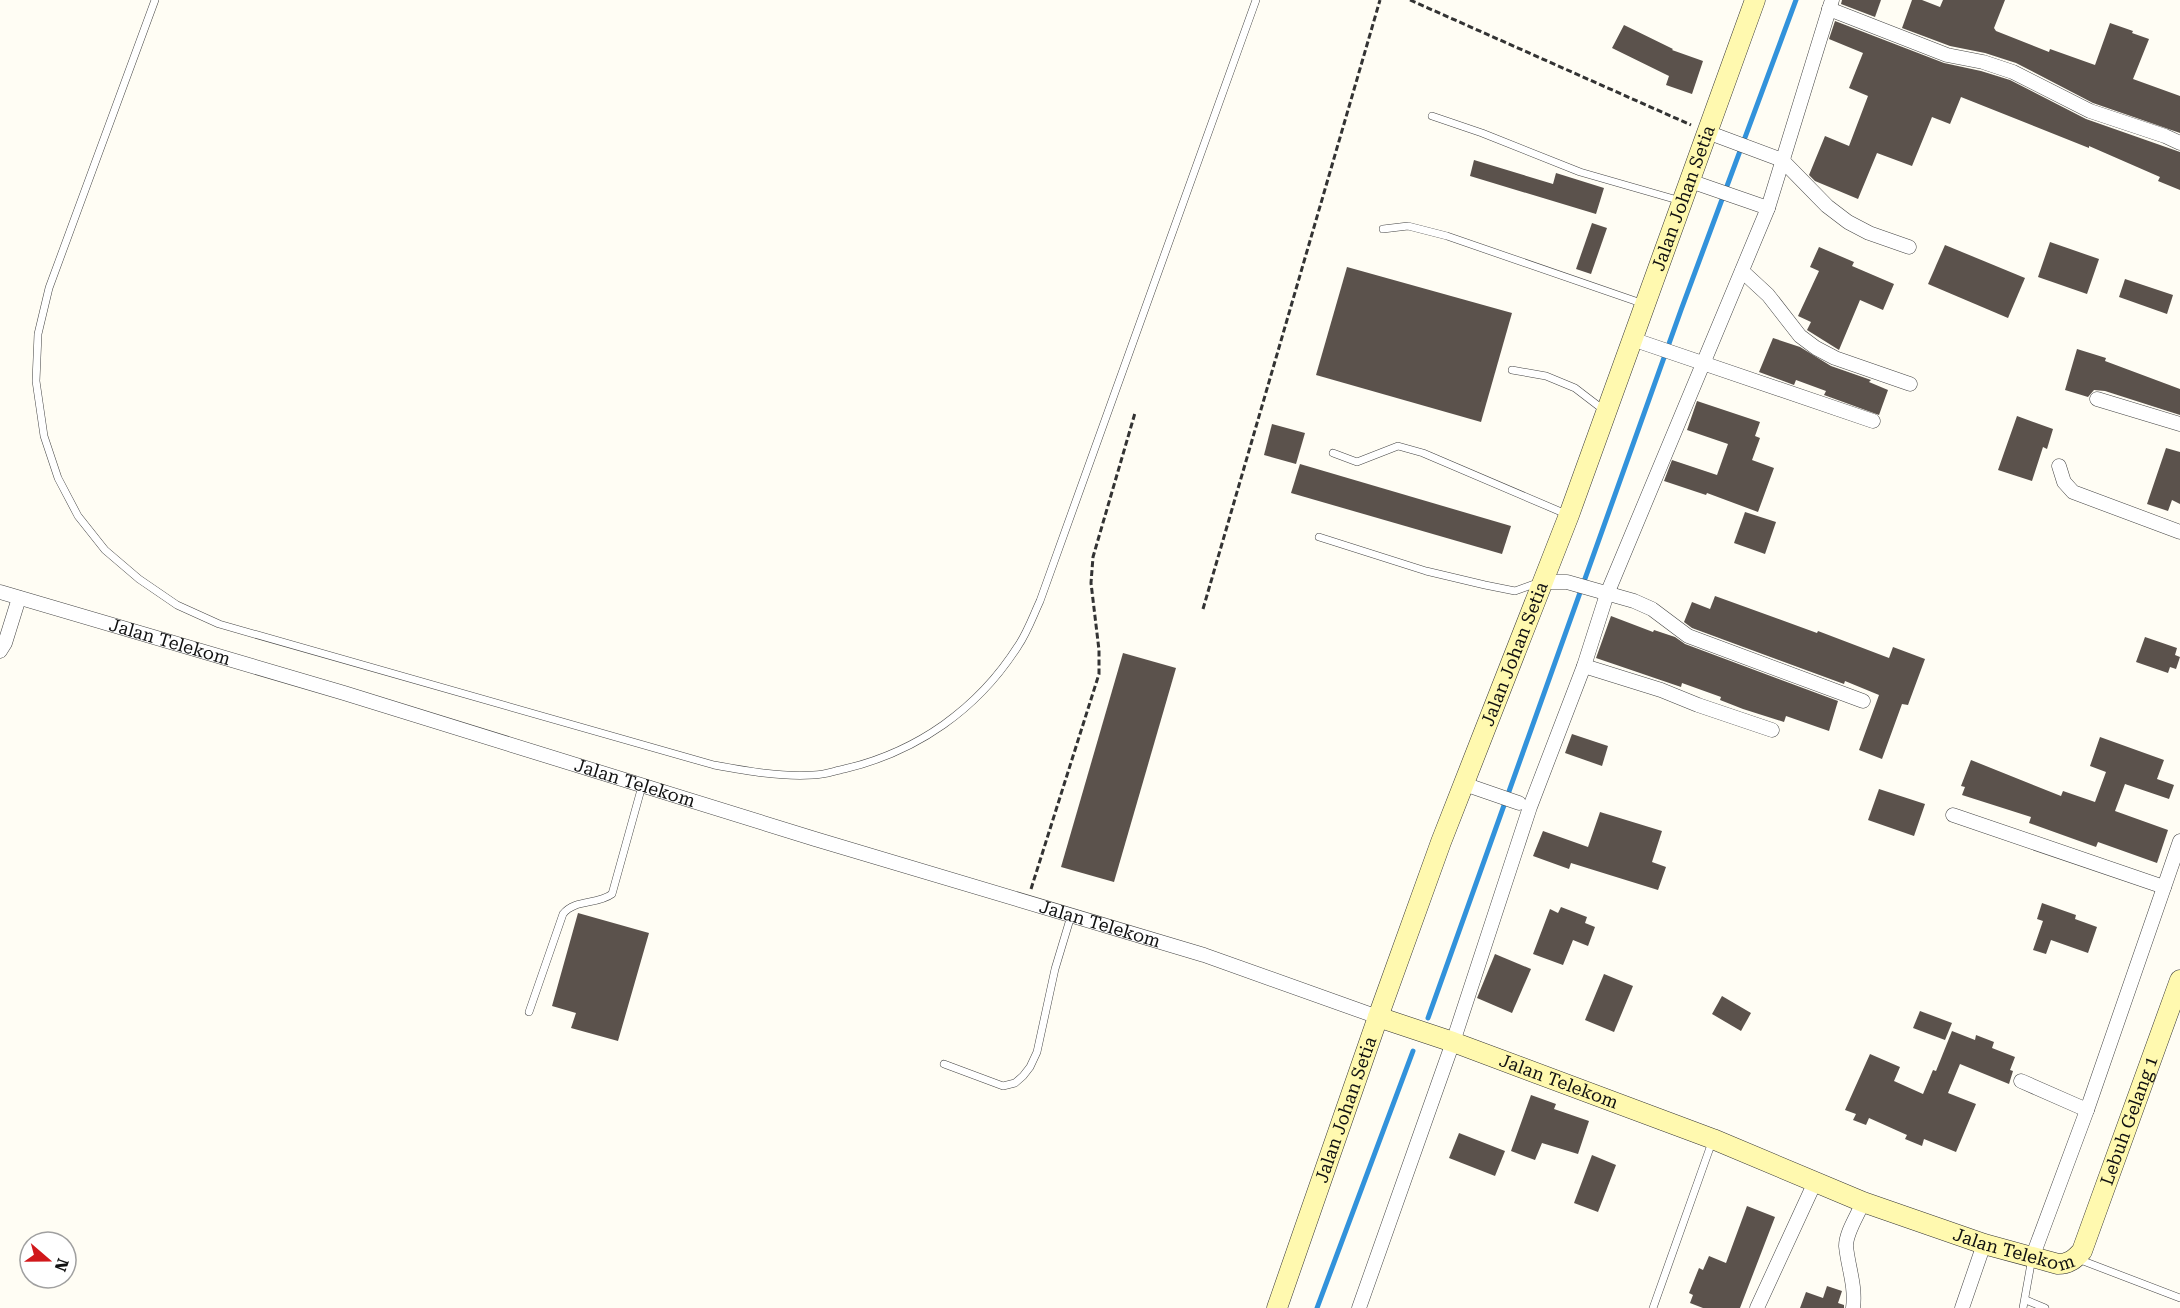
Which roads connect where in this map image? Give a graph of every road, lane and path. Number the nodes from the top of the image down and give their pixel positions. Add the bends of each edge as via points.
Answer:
1 (155, 0) edge
2 (1256, 0) edge
3 (1380, 0) edge
4 (1410, 0) edge
5 (1755, 0) edge
6 (1831, 4) edge
7 (1432, 116) dead end
8 (1707, 132) junction
9 (2180, 143) edge
10 (1776, 158) junction
11 (1690, 181) junction
12 (1683, 202) junction
13 (1768, 208) junction
14 (1383, 229) dead end
15 (1909, 247) dead end
16 (1742, 271) junction
17 (1644, 304) junction
18 (1632, 339) junction
19 (1704, 363) junction
20 (1512, 370) dead end
21 (1910, 384) dead end
22 (2097, 399) dead end
23 (1605, 411) junction
24 (1135, 413) dead end
25 (1873, 421) dead end
26 (2180, 424) edge
27 (1333, 453) dead end
28 (2059, 466) dead end
29 (1569, 515) junction
30 (2180, 532) edge
31 (1319, 537) dead end
32 (1543, 582) junction
33 (0, 592) edge
34 (1601, 592) junction
35 (19, 598) junction
36 (1203, 609) dead end
37 (0, 651) edge
38 (1584, 666) junction
39 (1863, 701) dead end
40 (1772, 730) dead end
41 (642, 786) junction
42 (1471, 786) junction
43 (1519, 803) dead end
44 (1953, 815) dead end
45 (2180, 841) edge
46 (2164, 887) junction
47 (1027, 902) junction
48 (1071, 916) junction
49 (2180, 980) edge
50 (529, 1012) dead end
51 (1378, 1017) junction
52 (1453, 1042) junction
53 (944, 1064) dead end
54 (2021, 1081) dead end
55 (2087, 1110) junction
56 (1713, 1139) junction
57 (1815, 1182) junction
58 (1863, 1202) junction
59 (1984, 1244) junction
60 (2032, 1258) junction
61 (2075, 1258) junction
62 (2180, 1298) edge
63 (2024, 1304) edge
64 (1277, 1308) edge
65 (1359, 1308) edge
66 (1653, 1308) edge
67 (1757, 1308) edge
68 (1853, 1308) edge
69 (1962, 1308) edge
70 (2045, 1308) edge

1 - 2 lane via 49,288 38,334 36,381 44,436 58,478 78,516 105,550 177,605 219,624 714,765 761,774 815,775 871,763 914,744 956,718 995,679 1019,645 1040,601
3 - 36 path
4 - 8 path
5 - 8 main road, Jalan Johan Setia
6 - 9 street via 1947,55 2013,72 2090,111
6 - 10 street
7 - 12 lane via 1580,172
8 - 10 street
8 - 11 main road, Jalan Johan Setia
10 - 13 street
10 - 15 street via 1848,222
11 - 12 main road, Jalan Johan Setia
11 - 13 street
12 - 17 main road, Jalan Johan Setia
13 - 16 street
14 - 17 lane via 1408,226 1447,236
16 - 19 street
16 - 21 street via 1800,336 1816,348
17 - 18 main road, Jalan Johan Setia
18 - 19 street
18 - 23 main road, Jalan Johan Setia
19 - 25 street
19 - 34 street
20 - 23 lane via 1546,376 1575,387
22 - 26 street
23 - 29 main road, Jalan Johan Setia
24 - 47 path via 1093,557 1091,583 1099,674
27 - 29 lane via 1357,462 1398,447 1423,453
28 - 30 street via 2064,482 2073,492
29 - 32 main road, Jalan Johan Setia
31 - 32 lane via 1485,585 1515,591
32 - 34 street via 1567,582
32 - 42 main road, Jalan Johan Setia
33 - 35 street, Jalan Telekom
34 - 38 street
34 - 39 street via 1652,609 1688,636
35 - 37 street
35 - 41 street, Jalan Telekom
38 - 40 street
38 - 52 street via 1530,807
41 - 47 street, Jalan Telekom
41 - 50 lane via 612,894 568,908 563,914
42 - 43 street
42 - 51 main road, Jalan Johan Setia
44 - 46 street
45 - 46 street
46 - 55 street
47 - 48 street, Jalan Telekom
48 - 51 street, Jalan Telekom via 1204,955
48 - 53 lane via 1037,1052 1023,1077 1003,1086
49 - 61 main road, Lebuh Gelang 1 via 2082,1251
51 - 52 main road, Jalan Telekom
51 - 64 main road, Jalan Johan Setia
52 - 56 main road, Jalan Telekom
52 - 65 street
54 - 55 street
55 - 60 street
56 - 57 main road, Jalan Telekom
56 - 66 lane
57 - 58 main road, Jalan Telekom
57 - 67 street
58 - 59 main road, Jalan Telekom
58 - 68 street via 1846,1246
59 - 60 main road, Jalan Telekom
59 - 69 street
60 - 61 main road, Jalan Telekom via 2058,1264
60 - 63 lane
61 - 62 lane, Jalan Telekom
63 - 70 lane

